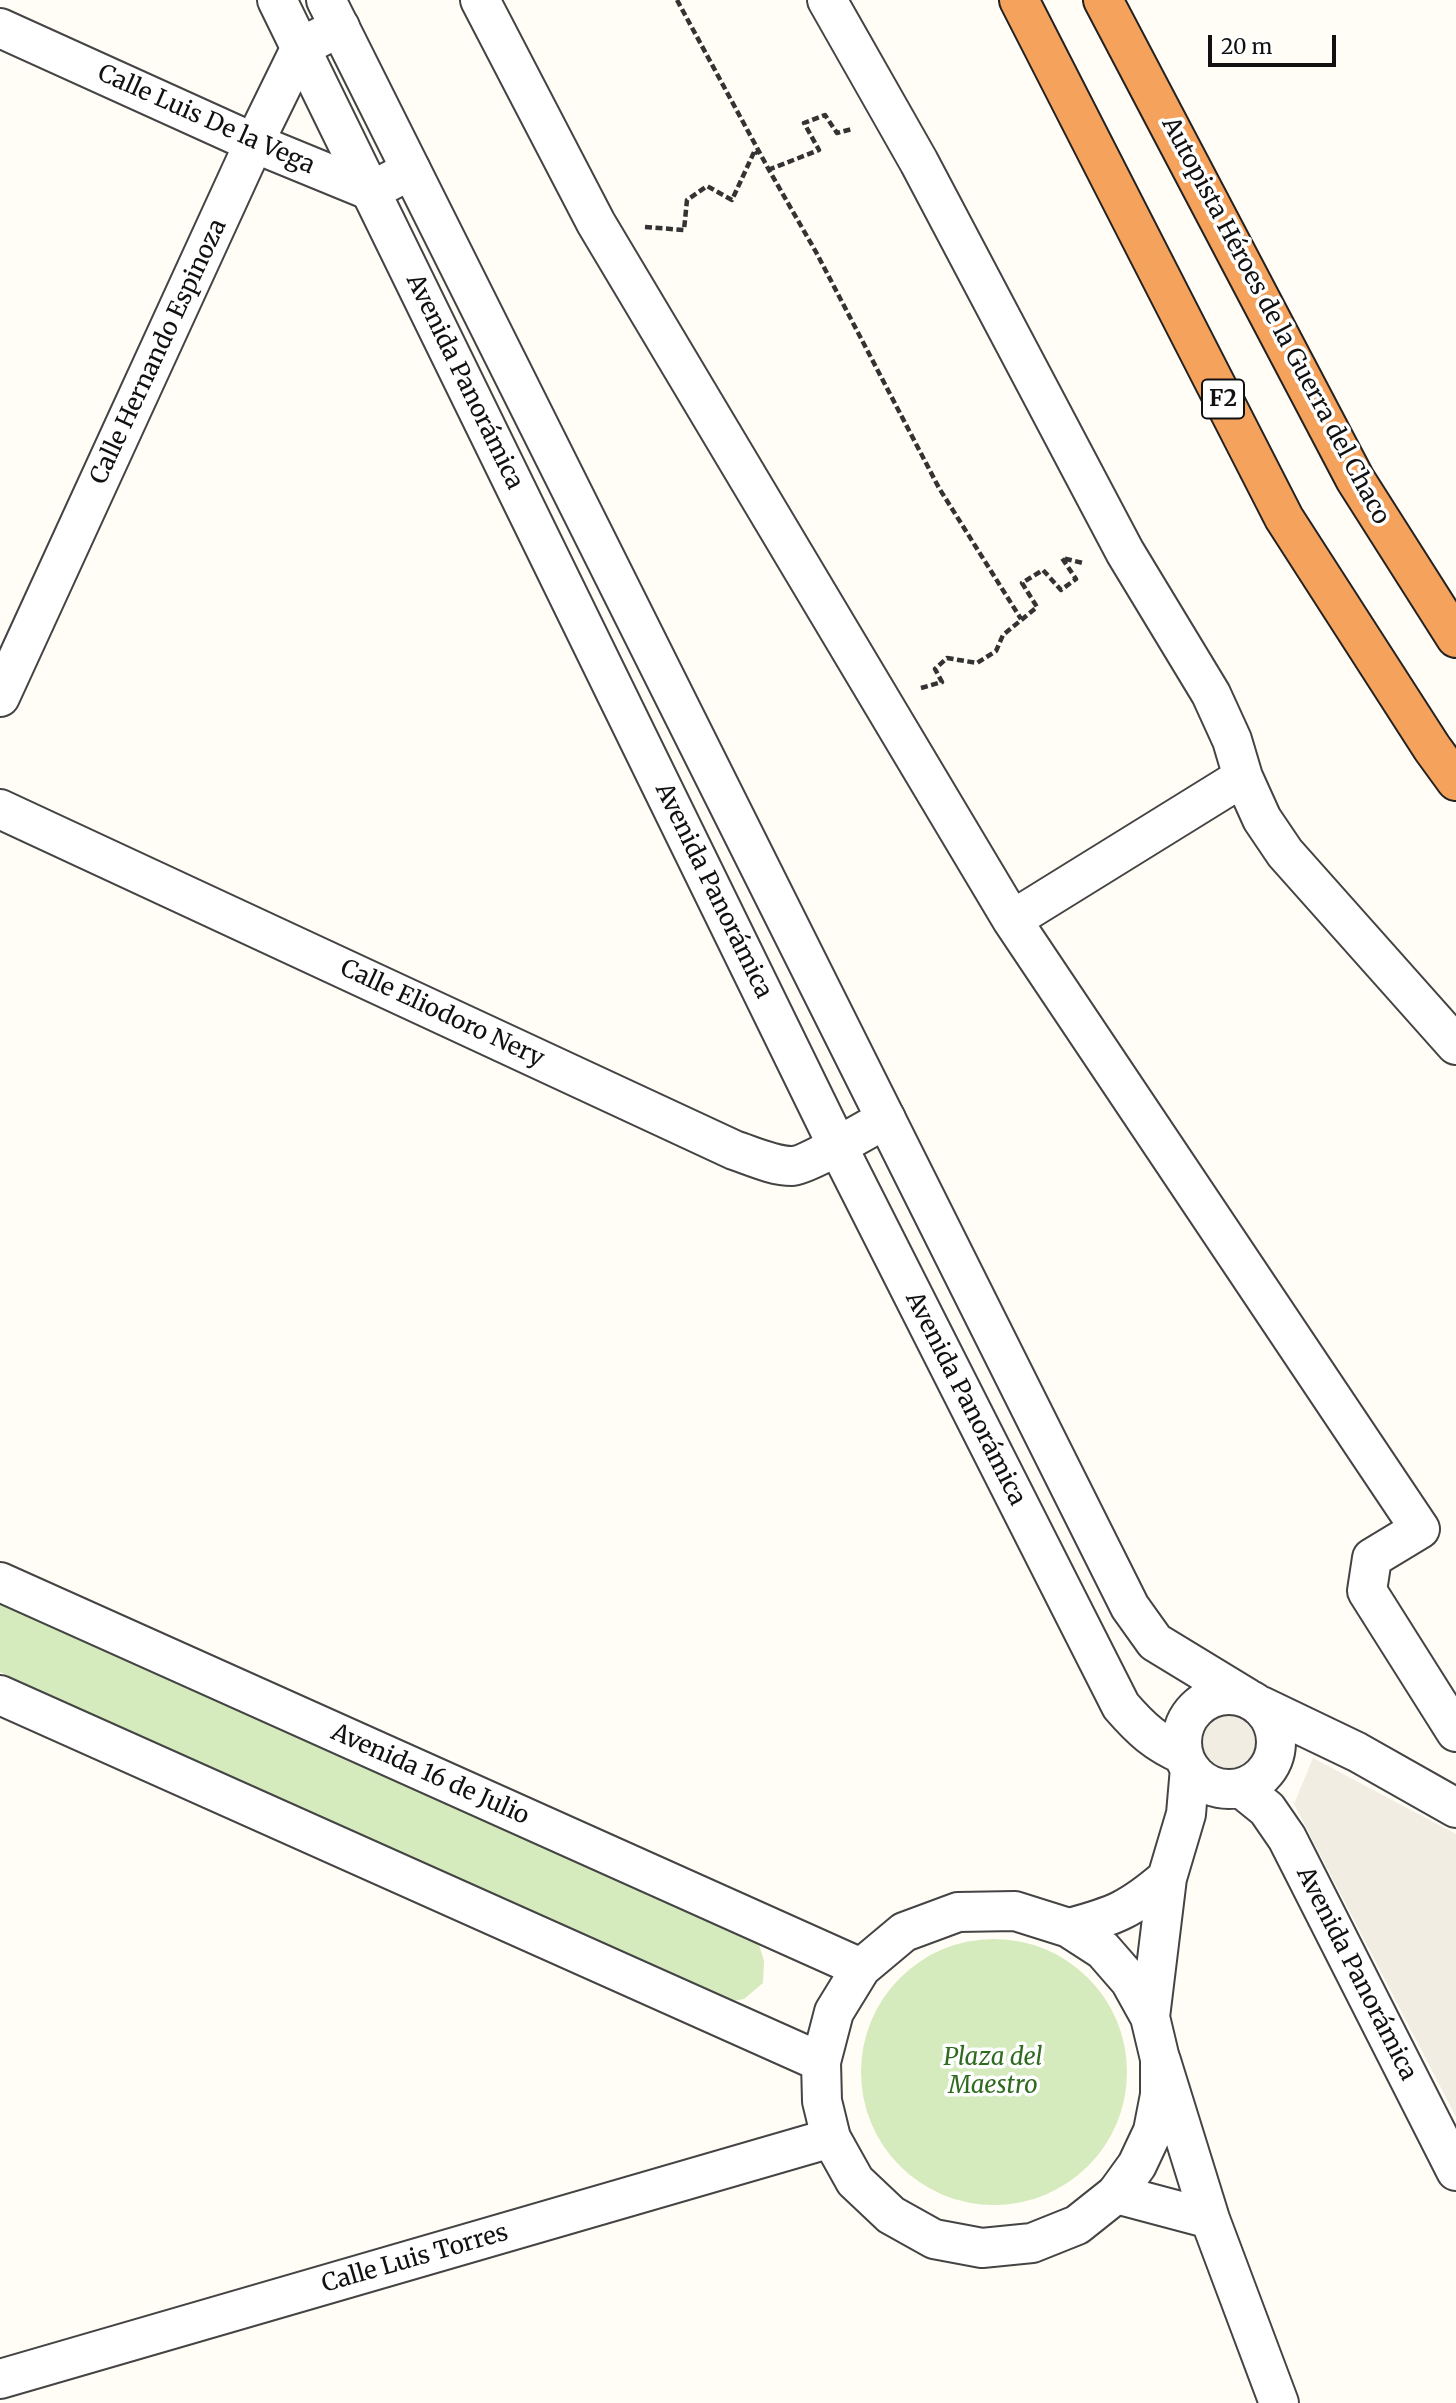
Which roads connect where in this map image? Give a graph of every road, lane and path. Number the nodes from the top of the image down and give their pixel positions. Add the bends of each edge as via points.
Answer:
1 (277, 0) edge
2 (480, 0) edge
3 (677, 0) edge
4 (827, 0) edge
5 (1019, 0) edge
6 (1103, 0) edge
7 (333, 13) edge
8 (0, 28) edge
9 (301, 47) junction
10 (894, 118) junction
11 (254, 143) junction
12 (411, 170) junction
13 (769, 170) junction
14 (371, 191) junction
15 (596, 223) junction
16 (1125, 552) junction
17 (1021, 619) junction
18 (1456, 638) edge
19 (0, 697) edge
20 (880, 700) junction
21 (1243, 777) junction
22 (1456, 781) edge
23 (0, 808) edge
24 (1012, 920) junction
25 (1456, 1045) edge
26 (886, 1119) junction
27 (836, 1145) junction
28 (0, 1582) edge
29 (0, 1695) edge
30 (1254, 1702) junction
31 (1456, 1732) edge
32 (1187, 1762) junction
33 (1234, 1788) junction
34 (1456, 1808) edge
35 (1185, 1814) junction
36 (1167, 1878) junction
37 (1069, 1928) junction
38 (861, 1968) junction
39 (1150, 2017) junction
40 (1160, 2059) junction
41 (821, 2062) junction
42 (831, 2138) junction
43 (1456, 2172) edge
44 (1115, 2194) junction
45 (1210, 2219) junction
46 (0, 2379) edge
47 (1279, 2403) edge

1 - 9 street, Avenida Panorámica
2 - 15 street
3 - 13 path
4 - 10 street
5 - 22 highway, F2 via 1284,518
6 - 18 highway, Autopista Héroes de la Guerra del Chaco via 1355,479
7 - 9 street
7 - 12 street, Avenida Panorámica
8 - 11 street, Calle Luis De la Vega
9 - 11 street, Calle Hernando Espinoza
9 - 14 street, Avenida Panorámica
10 - 13 path via 837,133 825,115 804,123 819,150
10 - 16 street
11 - 14 street, Calle Luis De la Vega
11 - 19 street, Calle Hernando Espinoza
12 - 14 street
12 - 26 street, Avenida Panorámica
13 - 15 path via 755,150 732,200 707,186 687,200 684,230
13 - 17 path via 939,488
14 - 27 street, Avenida Panorámica
15 - 20 street
16 - 17 path via 1090,564 1062,558 1076,579 1061,590 1043,570 1022,583 1037,607
16 - 21 street via 1211,694
17 - 20 path via 1003,635 996,651 977,663 947,659 936,669 942,682
20 - 24 street
21 - 24 street
21 - 25 street via 1262,819 1285,853
23 - 27 street, Calle Eliodoro Nery via 734,1150 794,1167
24 - 31 street via 1420,1529 1372,1558 1367,1591
26 - 27 street, Calle Eliodoro Nery
26 - 30 street, Avenida Panorámica via 1130,1607 1155,1642
27 - 32 street, Avenida Panorámica via 1121,1706 1144,1732
28 - 38 street, Avenida 16 de Julio
29 - 41 street
30 - 32 street via 1225,1695 1203,1702 1185,1725 1182,1741
30 - 33 street via 1276,1732 1273,1760 1254,1782
30 - 34 street, Avenida Panorámica via 1357,1752
32 - 33 street via 1212,1786
32 - 35 street
33 - 35 street
33 - 43 street, Avenida Panorámica via 1267,1809 1287,1838
35 - 36 street
36 - 37 street via 1138,1903 1107,1918
36 - 39 street
37 - 38 street via 1015,1911 958,1912 904,1932
37 - 39 street via 1103,1950 1130,1981
38 - 41 street via 834,2012
39 - 40 street
40 - 44 street via 1153,2131 1138,2165
40 - 45 street
41 - 42 street via 821,2101
42 - 44 street via 855,2181 891,2215 934,2239 982,2248 1032,2243 1077,2225
42 - 46 street, Calle Luis Torres
44 - 45 street
45 - 47 street

